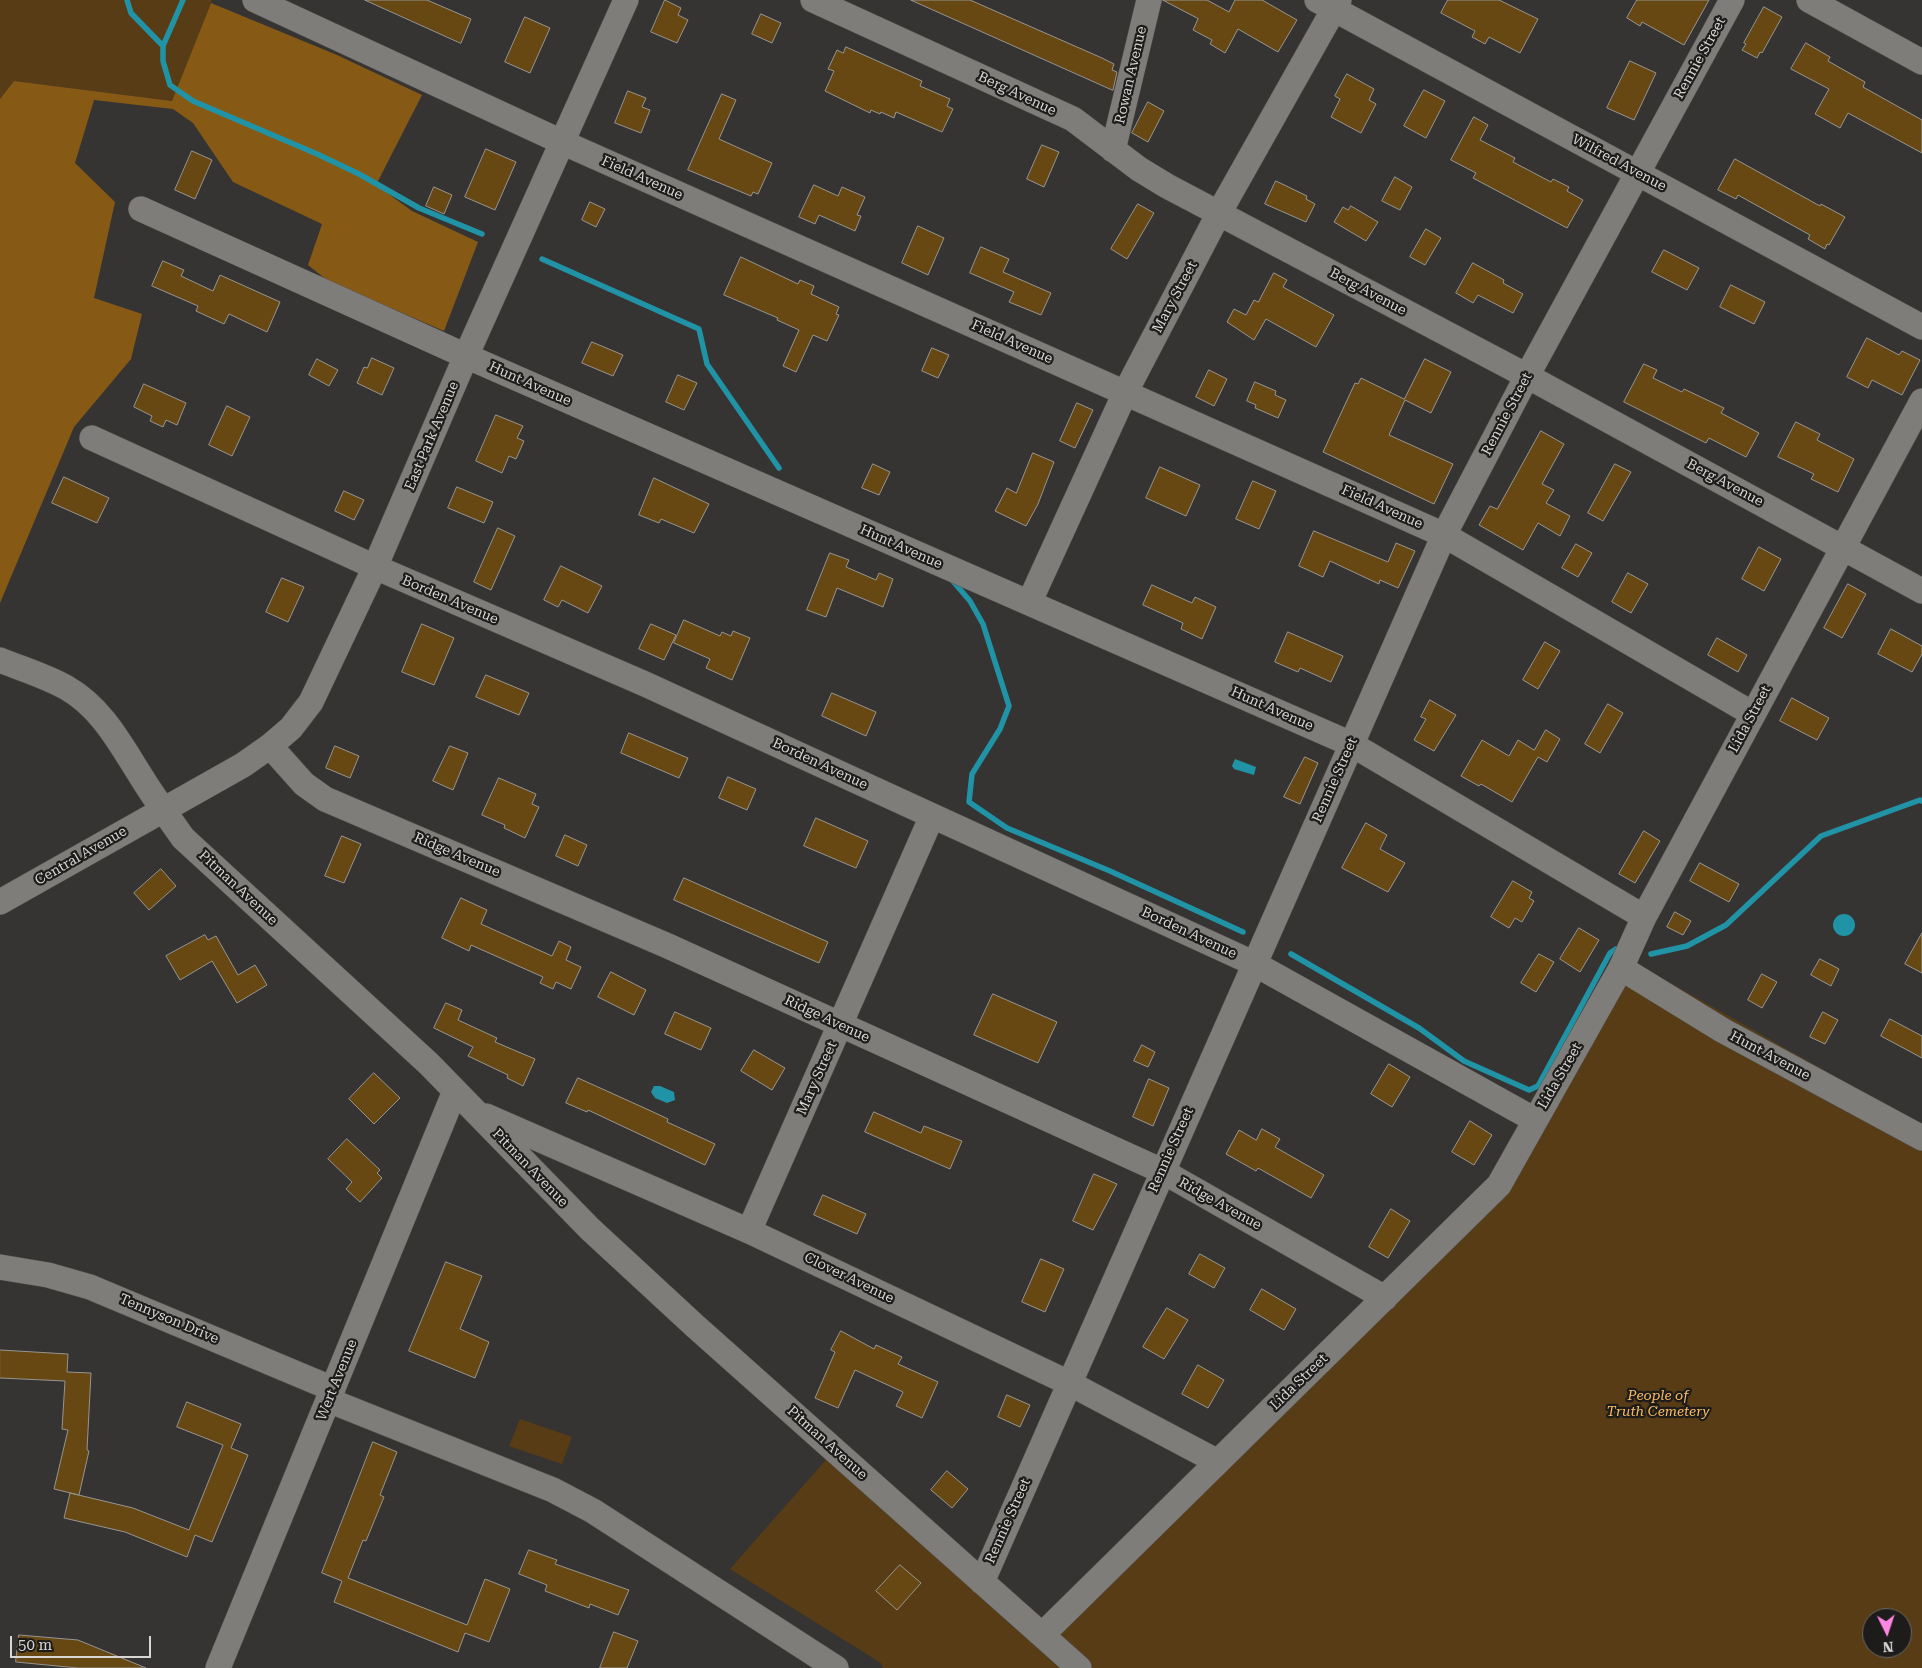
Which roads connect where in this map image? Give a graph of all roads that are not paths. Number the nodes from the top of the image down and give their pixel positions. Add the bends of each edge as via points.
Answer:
1 (255, 0) edge
2 (626, 0) edge
3 (813, 0) edge
4 (1149, 0) edge
5 (1732, 0) edge
6 (1809, 0) edge
7 (1330, 3) edge
8 (1922, 62) edge
9 (564, 143) junction
10 (1114, 150) junction
11 (1638, 173) junction
12 (141, 209) dead end
13 (1219, 213) junction
14 (1922, 326) edge
15 (466, 356) junction
16 (1527, 376) junction
17 (1125, 393) junction
18 (1922, 401) edge
19 (92, 438) dead end
20 (1444, 534) junction
21 (1843, 547) junction
22 (375, 567) junction
23 (1922, 591) edge
24 (1029, 603) junction
25 (0, 660) edge
26 (1753, 714) junction
27 (1351, 744) junction
28 (270, 746) junction
29 (162, 809) junction
30 (932, 816) junction
31 (0, 902) edge
32 (1644, 917) junction
33 (1253, 963) junction
34 (1621, 968) junction
35 (840, 1025) junction
36 (455, 1091) junction
37 (474, 1110) junction
38 (1534, 1120) junction
39 (1921, 1135) edge
40 (1162, 1171) junction
41 (749, 1231) junction
42 (0, 1267) edge
43 (1385, 1298) junction
44 (1069, 1383) junction
45 (331, 1394) junction
46 (1218, 1462) junction
47 (982, 1582) junction
48 (1042, 1635) junction
49 (218, 1668) edge
50 (836, 1668) edge
51 (1079, 1668) edge

1 - 9 street, Field Avenue
2 - 9 street, East Park Avenue
3 - 10 street, Berg Avenue via 1073,119
4 - 10 street, Rowan Avenue
5 - 11 street, Rennie Street
6 - 8 street
7 - 11 street, Wilfred Avenue
7 - 13 street, Mary Street
9 - 15 street, East Park Avenue
9 - 17 street, Field Avenue
10 - 13 street, Berg Avenue via 1167,186
11 - 14 street, Wilfred Avenue
11 - 16 street, Rennie Street
12 - 15 street, Hunt Avenue
13 - 16 street, Berg Avenue
13 - 17 street, Mary Street
15 - 22 street, East Park Avenue
15 - 24 street, Hunt Avenue
16 - 20 street, Rennie Street
16 - 21 street, Berg Avenue
17 - 20 street, Field Avenue
17 - 24 street, Mary Street
18 - 21 street, Lida Street
19 - 22 street, Borden Avenue
20 - 26 street, Field Avenue
20 - 27 street, Rennie Street
21 - 23 street, Berg Avenue
21 - 26 street, Lida Street
22 - 28 street, East Park Avenue via 311,702 291,728
22 - 30 street, Borden Avenue via 645,684
24 - 27 street, Hunt Avenue
25 - 29 street, Pitman Avenue via 52,680 90,704 108,724
26 - 32 street, Lida Street
27 - 32 street, Hunt Avenue
27 - 33 street, Rennie Street
28 - 29 street, East Park Avenue via 243,766
28 - 35 street, Ridge Avenue via 304,784 325,799 668,946
29 - 31 street, Central Avenue
29 - 36 street, Pitman Avenue via 183,838
30 - 33 street, Borden Avenue
30 - 35 street, Mary Street
32 - 34 street, Lida Street
33 - 38 street, Borden Avenue
33 - 40 street, Rennie Street
34 - 38 street, Lida Street
34 - 39 street, Hunt Avenue via 1722,1030
35 - 40 street, Ridge Avenue
35 - 41 street, Mary Street
36 - 37 street, Pitman Avenue
36 - 45 street, Wert Avenue
37 - 41 street, Clover Avenue
37 - 47 street, Pitman Avenue via 597,1236
38 - 43 street, Lida Street via 1500,1185
40 - 43 street, Ridge Avenue
40 - 44 street, Rennie Street
41 - 44 street, Clover Avenue
42 - 45 street, Tennyson Drive via 48,1275 90,1287
43 - 46 street, Lida Street
44 - 46 street, Clover Avenue
44 - 47 street, Rennie Street
45 - 49 street, Wert Avenue
45 - 50 street, Tennyson Drive via 553,1490 593,1511
46 - 48 street, Lida Street
47 - 48 street, Pitman Avenue
48 - 51 street, Pitman Avenue

